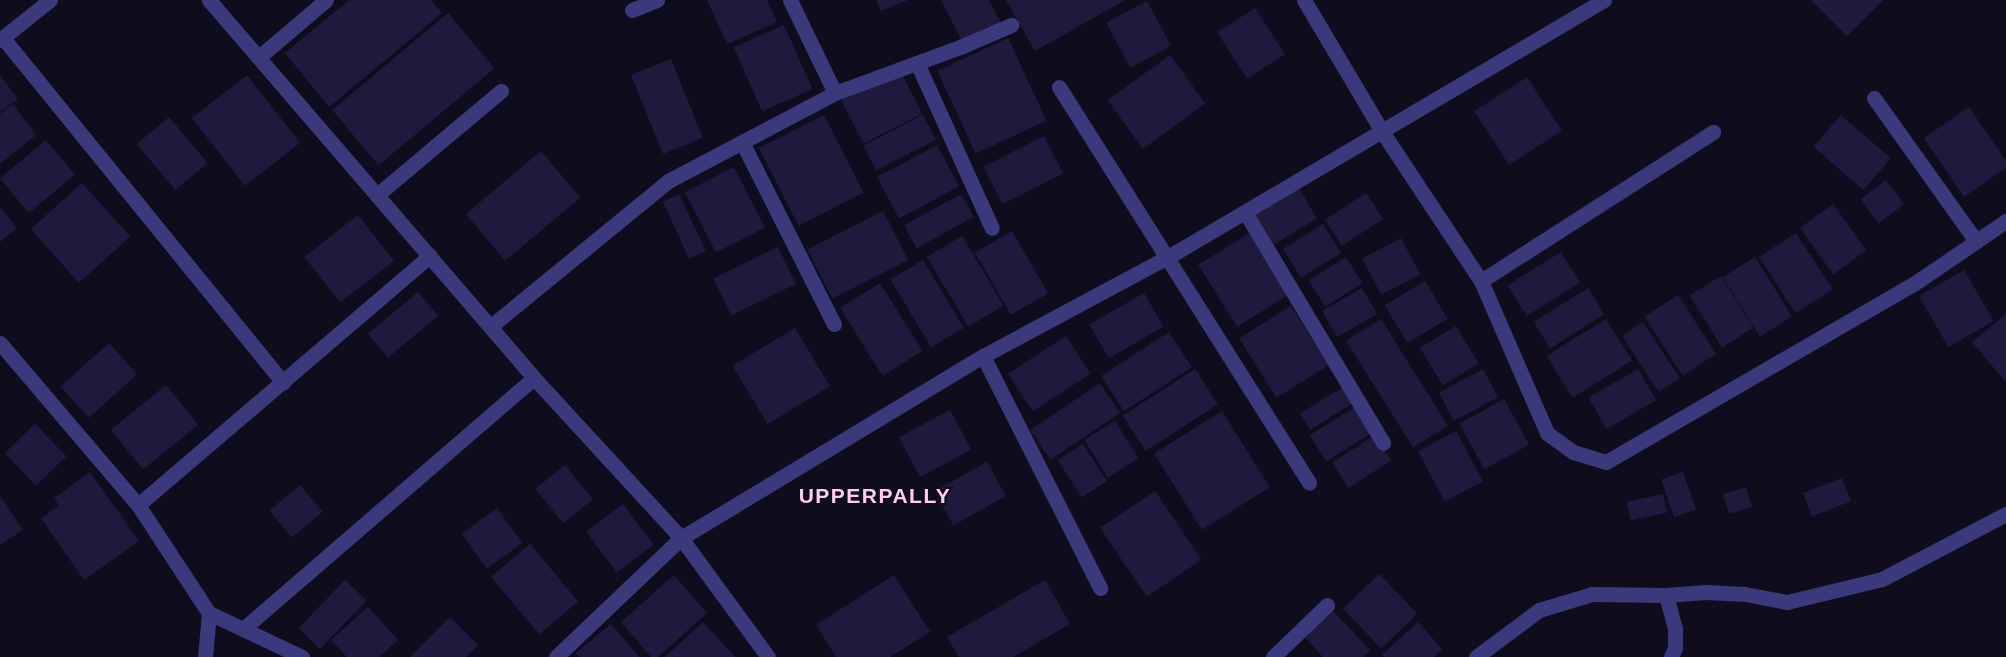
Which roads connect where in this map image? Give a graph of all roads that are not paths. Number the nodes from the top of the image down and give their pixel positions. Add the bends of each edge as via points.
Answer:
1 (50, 0) edge
2 (209, 0) edge
3 (326, 0) edge
4 (657, 0) edge
5 (790, 0) edge
6 (1304, 0) edge
7 (1604, 0) edge
8 (632, 10) dead end
9 (1011, 25) dead end
10 (1, 39) edge
11 (258, 57) junction
12 (917, 63) junction
13 (1059, 87) dead end
14 (501, 91) dead end
15 (835, 93) junction
16 (1874, 98) dead end
17 (1713, 132) dead end
18 (1383, 133) junction
19 (742, 142) junction
20 (377, 195) junction
21 (1245, 212) junction
22 (2006, 221) edge
23 (992, 228) dead end
24 (1976, 241) junction
25 (430, 256) junction
26 (1168, 257) junction
27 (1481, 282) junction
28 (834, 324) dead end
29 (491, 326) junction
30 (0, 343) edge
31 (982, 356) junction
32 (534, 378) junction
33 (283, 382) junction
34 (1383, 443) dead end
35 (1309, 483) dead end
36 (138, 505) junction
37 (2006, 514) edge
38 (681, 538) junction
39 (1100, 588) dead end
40 (1666, 595) junction
41 (1327, 605) dead end
42 (209, 613) junction
43 (243, 629) junction
44 (205, 657) edge
45 (302, 657) edge
46 (556, 657) edge
47 (768, 657) edge
48 (1273, 657) edge
49 (1476, 657) edge
50 (1671, 657) edge

1 - 10 street
2 - 11 street
3 - 11 street
4 - 8 street
5 - 15 street
6 - 18 street
7 - 18 street
9 - 12 street
10 - 33 street
11 - 20 street
12 - 15 street
12 - 23 street
13 - 26 street
14 - 20 street
15 - 19 street
16 - 24 street
17 - 27 street
18 - 21 street
18 - 27 street
19 - 28 street
19 - 29 street via 668,181
20 - 25 street
21 - 26 street
21 - 34 street
22 - 24 street
24 - 27 street via 1915,283 1606,462 1573,452 1547,433
25 - 29 street
25 - 33 street
26 - 31 street
26 - 35 street
29 - 32 street
30 - 36 street
31 - 38 street
31 - 39 street
32 - 38 street
32 - 43 street
33 - 36 street
36 - 42 street
37 - 40 street via 1882,579 1787,602 1706,592
38 - 46 street
38 - 47 street
40 - 49 street via 1592,594 1539,610
40 - 50 street via 1676,628
41 - 48 street
42 - 43 street
42 - 44 street
43 - 45 street

